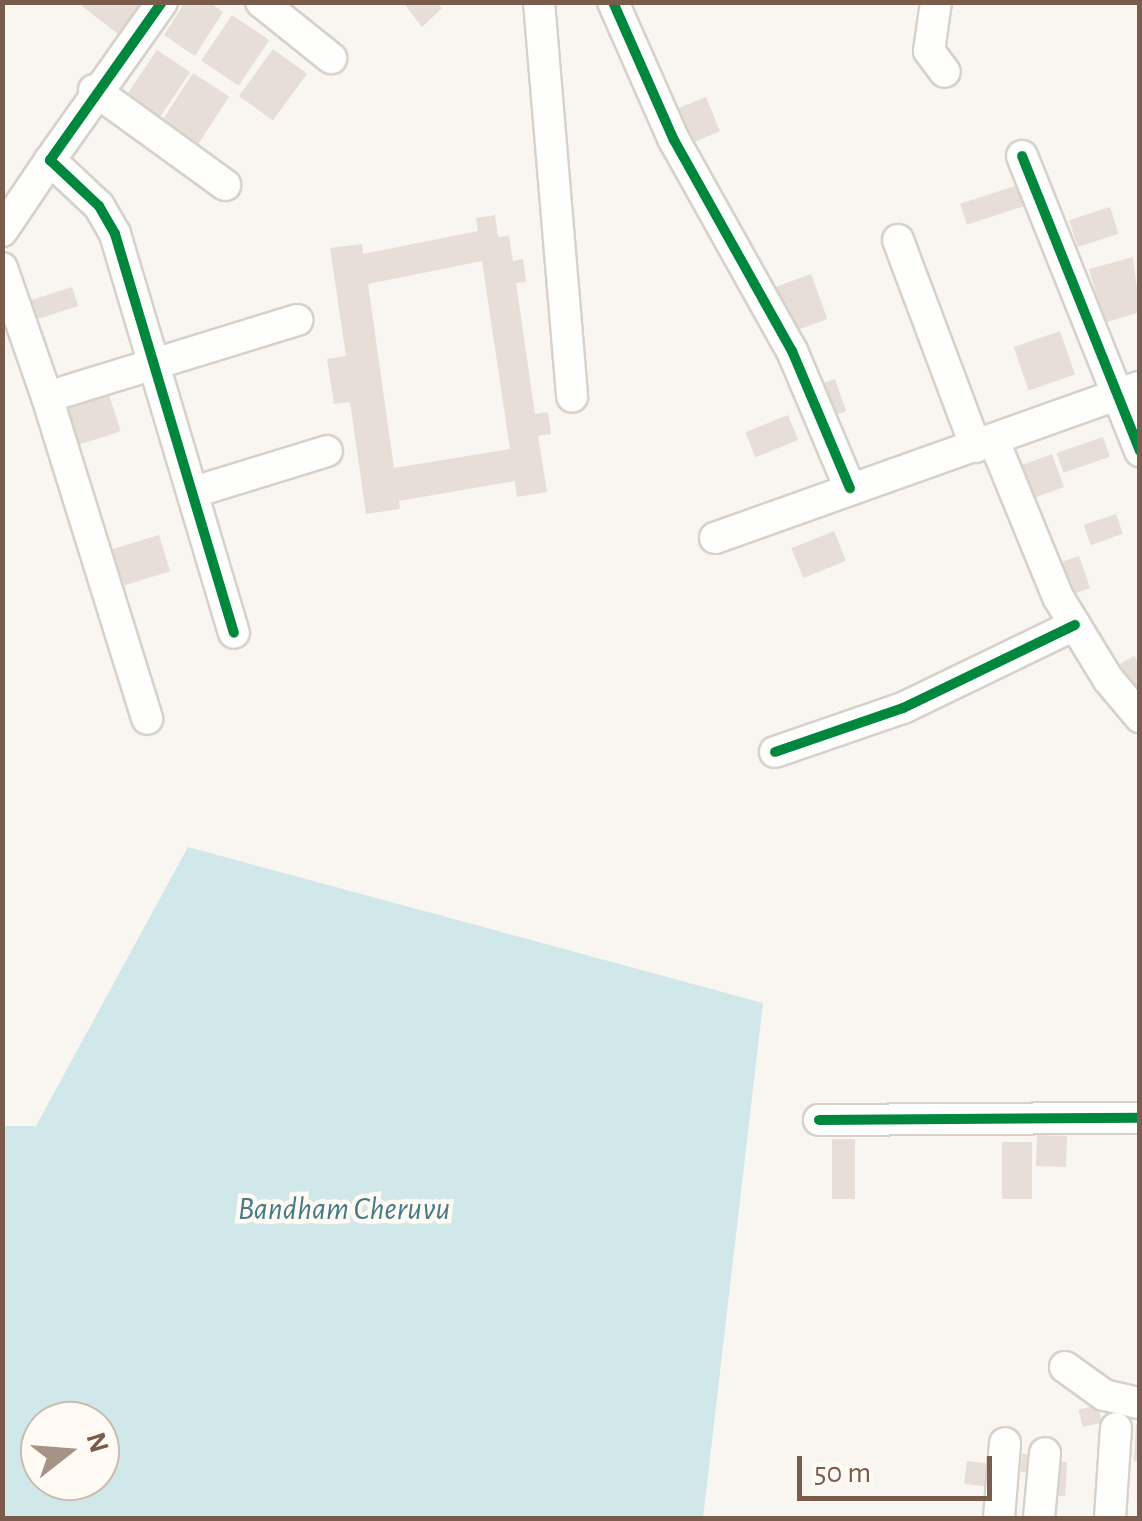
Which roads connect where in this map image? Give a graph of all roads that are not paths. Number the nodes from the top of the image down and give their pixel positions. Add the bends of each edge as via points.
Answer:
1 (162, 2) edge
2 (261, 2) edge
3 (539, 2) edge
4 (613, 2) edge
5 (936, 2) edge
6 (331, 58) dead end
7 (945, 72) dead end
8 (94, 90) junction
9 (1022, 156) dead end
10 (50, 160) junction
11 (224, 185) dead end
12 (2, 231) edge
13 (898, 240) dead end
14 (2, 268) edge
15 (297, 320) dead end
16 (156, 364) junction
17 (1127, 391) edge
18 (572, 397) dead end
19 (47, 398) junction
20 (985, 444) junction
21 (326, 451) dead end
22 (1140, 451) edge
23 (850, 488) junction
24 (194, 492) junction
25 (715, 538) dead end
26 (1075, 625) junction
27 (234, 632) dead end
28 (1140, 717) edge
29 (147, 719) dead end
30 (775, 752) dead end
31 (1140, 1118) edge
32 (819, 1120) dead end
33 (1065, 1368) dead end
34 (1140, 1402) edge
35 (1116, 1428) dead end
36 (1004, 1443) dead end
37 (1046, 1453) dead end
38 (999, 1518) edge
39 (1039, 1518) edge
40 (1110, 1518) edge

1 - 8 street
2 - 6 street
3 - 18 street
4 - 23 street via 674,140 792,351
5 - 7 street via 929,51
8 - 10 street
8 - 11 street
9 - 17 street
10 - 12 street
10 - 16 street via 106,215
13 - 20 street
14 - 19 street
15 - 16 street
16 - 19 street
16 - 24 street
17 - 20 street
17 - 22 street
19 - 29 street
20 - 23 street
20 - 26 street
21 - 24 street
23 - 25 street
24 - 27 street
26 - 28 street
26 - 30 street via 903,708
31 - 32 street
33 - 34 street via 1104,1395
35 - 40 street
36 - 38 street
37 - 39 street

